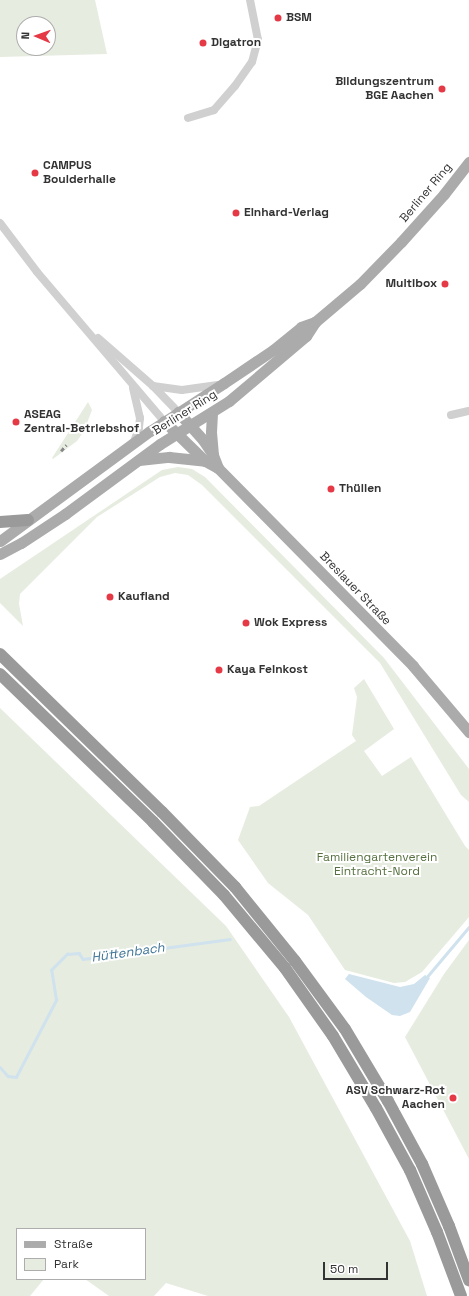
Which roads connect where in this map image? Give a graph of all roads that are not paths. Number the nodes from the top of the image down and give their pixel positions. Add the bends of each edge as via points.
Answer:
1 (250, 0) edge
2 (188, 118) dead end
3 (469, 162) edge
4 (0, 223) edge
5 (79, 321) junction
6 (315, 322) junction
7 (224, 383) junction
8 (132, 385) junction
9 (153, 386) junction
10 (469, 411) edge
11 (178, 412) junction
12 (212, 413) junction
13 (451, 415) dead end
14 (164, 421) junction
15 (191, 426) junction
16 (176, 434) junction
17 (134, 443) junction
18 (209, 458) junction
19 (139, 460) junction
20 (28, 520) junction
21 (0, 522) edge
22 (0, 541) edge
23 (0, 554) edge
24 (0, 654) edge
25 (0, 674) edge
26 (469, 732) edge
27 (469, 1280) edge
28 (461, 1296) edge

1 - 2 street via 258,40 252,62 214,110
3 - 6 main road, Berliner Ring via 401,242 360,284
4 - 5 street
5 - 8 street
5 - 9 street
6 - 7 main road, Berliner Ring via 301,327 273,350
6 - 12 main road, Berliner Ring via 306,336
7 - 9 street via 193,390
7 - 11 main road, Berliner Ring
8 - 14 street
8 - 17 street via 140,418 140,428
9 - 11 street
10 - 13 street
11 - 14 main road, Berliner Ring
11 - 15 main road, Breslauer Straße
12 - 15 main road, Berliner Ring
12 - 18 main road
14 - 16 main road, Breslauer Straße
14 - 17 main road, Berliner Ring
15 - 16 main road, Berliner Ring
15 - 18 main road, Breslauer Straße
16 - 18 main road, Breslauer Straße
16 - 19 main road, Berliner Ring
17 - 20 main road, Berliner Ring
18 - 19 main road
18 - 26 main road, Breslauer Straße via 413,666
19 - 23 main road, Berliner Ring via 59,518
20 - 21 highway
20 - 22 main road, Berliner Ring
24 - 27 highway via 235,887 296,961 345,1029 388,1101 422,1164
25 - 28 highway via 158,827 224,895 285,968 333,1036 410,1170

